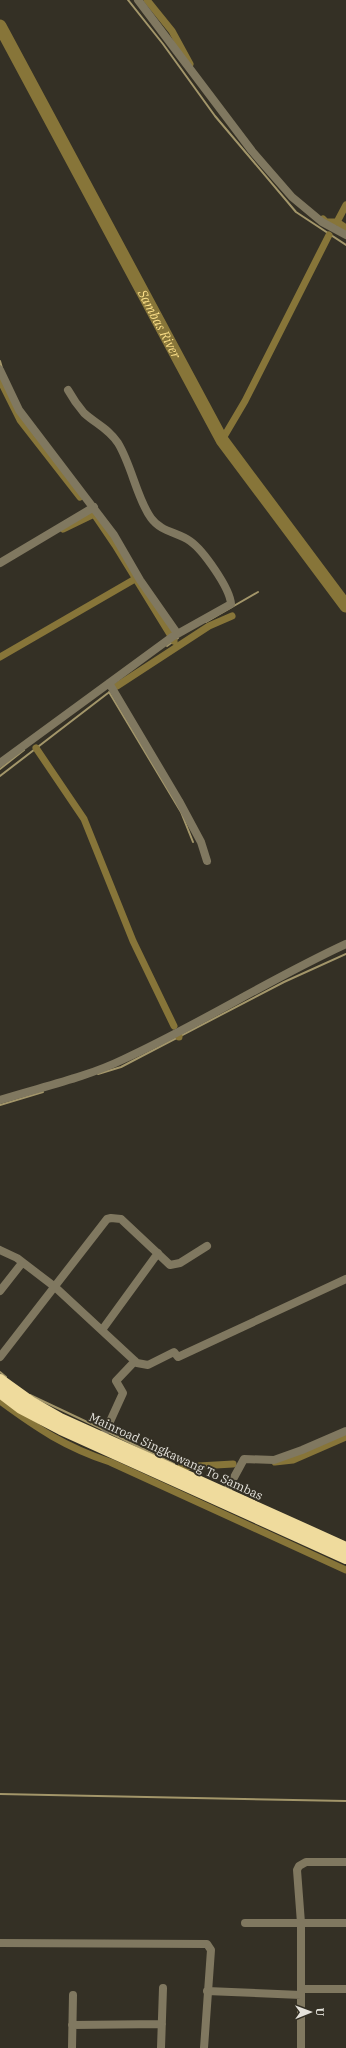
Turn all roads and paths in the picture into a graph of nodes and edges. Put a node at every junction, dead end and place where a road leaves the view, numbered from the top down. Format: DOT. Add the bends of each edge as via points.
graph roads {
  1 [pos="138,0"];
  2 [pos="346,235"];
  3 [pos="0,370"];
  4 [pos="68,390"];
  5 [pos="94,507"];
  6 [pos="0,563"];
  7 [pos="177,633"];
  8 [pos="109,683"];
  9 [pos="0,764"];
  10 [pos="207,862"];
  11 [pos="346,944"];
  12 [pos="0,1100"];
  13 [pos="207,1246"];
  14 [pos="0,1250"];
  15 [pos="158,1252"];
  16 [pos="22,1263"];
  17 [pos="346,1279"];
  18 [pos="55,1288"];
  19 [pos="0,1291"];
  20 [pos="102,1330"];
  21 [pos="1,1354"];
  22 [pos="135,1361"];
  23 [pos="0,1380"];
  24 [pos="0,1392"];
  25 [pos="346,1431"];
  26 [pos="102,1438"];
  27 [pos="191,1483"];
  28 [pos="225,1494"];
  29 [pos="346,1548"];
  30 [pos="346,1558"];
  31 [pos="346,1862"];
  32 [pos="245,1923"];
  33 [pos="301,1923"];
  34 [pos="346,1923"];
  35 [pos="0,1943"];
  36 [pos="162,1988"];
  37 [pos="346,1989"];
  38 [pos="207,1991"];
  39 [pos="301,1992"];
  40 [pos="73,1995"];
  41 [pos="162,2024"];
  42 [pos="72,2025"];
  43 [pos="72,2048"];
  44 [pos="161,2048"];
  45 [pos="204,2048"];
  46 [pos="301,2048"];
  1 -- 2 [label="street" via="252,151 292,197 322,222"];
  3 -- 5 [label="street" via="19,410"];
  4 -- 7 [label="street" via="84,413 103,426 115,439 126,458 151,518 163,530 191,542 217,575 230,598 230,606"];
  5 -- 6 [label="street"];
  5 -- 7 [label="street"];
  7 -- 8 [label="street"];
  8 -- 9 [label="street"];
  8 -- 10 [label="street" via="179,801 201,842"];
  11 -- 12 [label="street" via="123,1060"];
  13 -- 15 [label="street" via="173,1265"];
  14 -- 16 [label="street"];
  15 -- 18 [label="street" via="121,1219 111,1218 102,1225"];
  15 -- 20 [label="street"];
  16 -- 18 [label="street"];
  16 -- 19 [label="street"];
  17 -- 22 [label="street" via="178,1357 174,1352 148,1365 140,1365"];
  18 -- 20 [label="street"];
  18 -- 21 [label="street"];
  20 -- 22 [label="street"];
  22 -- 26 [label="street" via="116,1381 123,1393"];
  23 -- 26 [label="highway, Mainroad Singkawang To Sambas" via="32,1403"];
  24 -- 27 [label="highway, Mainroad Singkawang To Sambas" via="21,1408 56,1427"];
  25 -- 28 [label="street" via="274,1460 244,1459"];
  26 -- 27 [label="highway, Mainroad Singkawang To Sambas"];
  27 -- 28 [label="highway, Mainroad Singkawang To Sambas"];
  27 -- 30 [label="highway, Mainroad Singkawang To Sambas"];
  28 -- 29 [label="highway, Mainroad Singkawang To Sambas"];
  31 -- 33 [label="street" via="306,1862 299,1866 297,1870"];
  32 -- 33 [label="street"];
  33 -- 34 [label="street"];
  33 -- 39 [label="street"];
  35 -- 38 [label="street" via="204,1942 211,1950"];
  36 -- 41 [label="street"];
  37 -- 39 [label="street"];
  38 -- 39 [label="street"];
  38 -- 45 [label="street"];
  39 -- 46 [label="street"];
  40 -- 42 [label="street"];
  41 -- 42 [label="street"];
  41 -- 44 [label="street"];
  42 -- 43 [label="street"];
}
